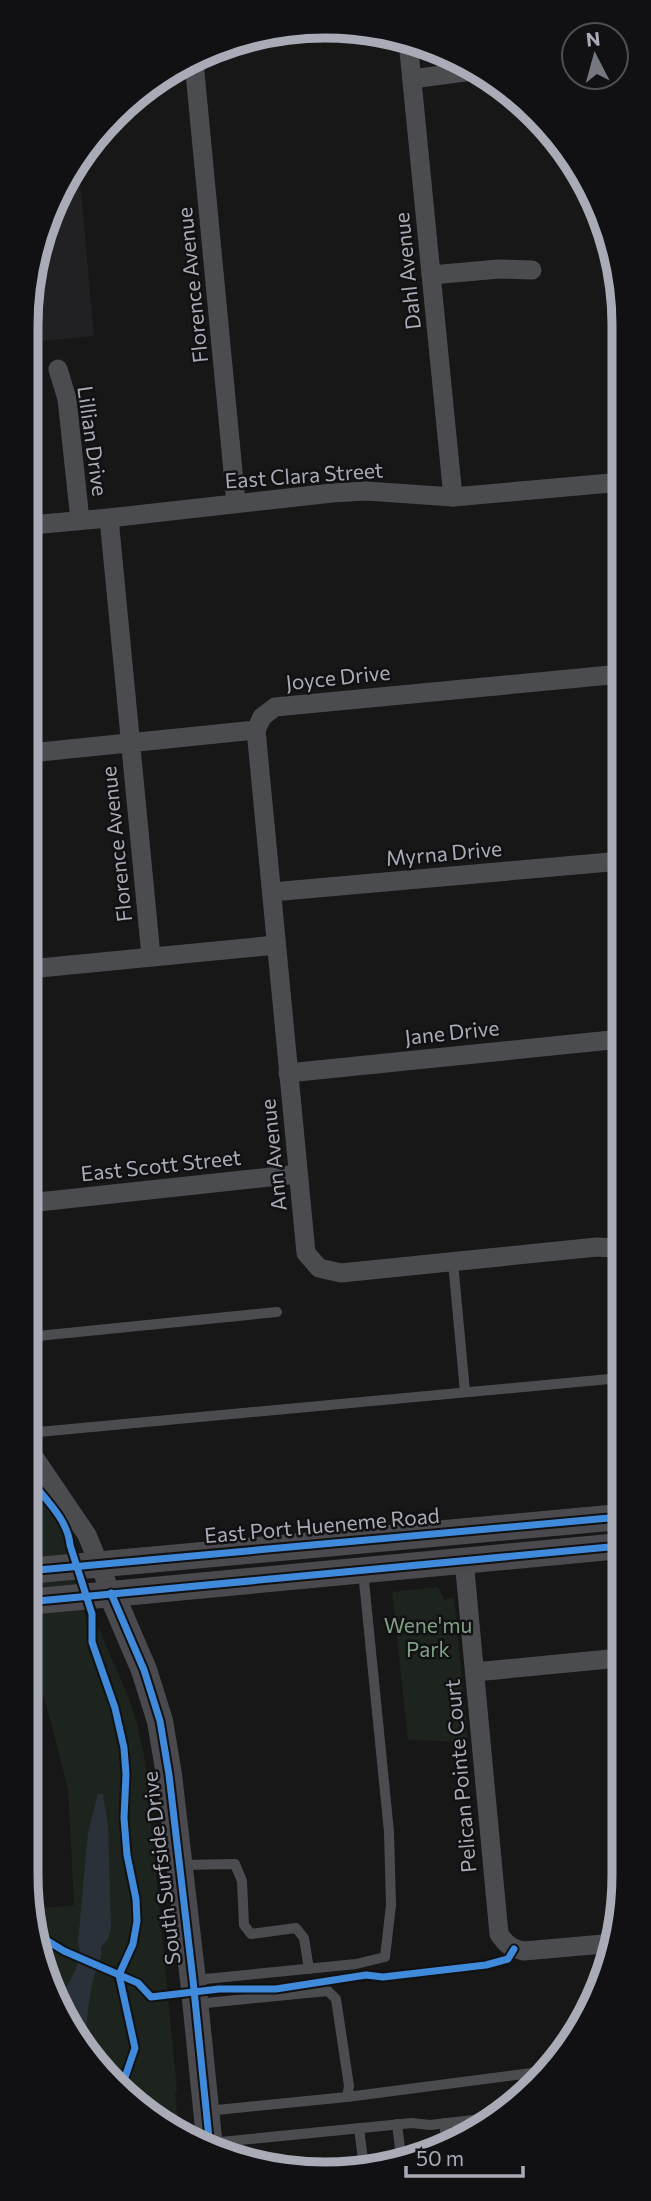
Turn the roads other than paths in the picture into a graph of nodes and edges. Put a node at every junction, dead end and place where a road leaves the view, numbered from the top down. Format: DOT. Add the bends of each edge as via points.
graph roads {
  1 [pos="409,51"];
  2 [pos="195,70"];
  3 [pos="462,73"];
  4 [pos="412,79"];
  5 [pos="532,270"];
  6 [pos="431,275"];
  7 [pos="58,369"];
  8 [pos="612,483"];
  9 [pos="453,496"];
  10 [pos="236,503"];
  11 [pos="109,518"];
  12 [pos="80,520"];
  13 [pos="38,523"];
  14 [pos="612,675"];
  15 [pos="256,730"];
  16 [pos="130,743"];
  17 [pos="38,752"];
  18 [pos="612,862"];
  19 [pos="272,892"];
  20 [pos="276,945"];
  21 [pos="151,957"];
  22 [pos="38,968"];
  23 [pos="612,1040"];
  24 [pos="288,1073"];
  25 [pos="298,1174"];
  26 [pos="38,1201"];
  27 [pos="612,1248"];
  28 [pos="453,1262"];
  29 [pos="277,1312"];
  30 [pos="38,1336"];
  31 [pos="612,1379"];
  32 [pos="465,1392"];
  33 [pos="38,1432"];
  34 [pos="38,1463"];
  35 [pos="612,1518"];
  36 [pos="612,1547"];
  37 [pos="464,1560"];
  38 [pos="100,1565"];
  39 [pos="38,1570"];
  40 [pos="362,1570"];
  41 [pos="111,1593"];
  42 [pos="38,1601"];
  43 [pos="612,1659"];
  44 [pos="475,1672"];
  45 [pos="179,1865"];
  46 [pos="604,1944"];
  47 [pos="309,1969"];
  48 [pos="194,1992"];
  49 [pos="533,2073"];
  50 [pos="347,2097"];
  51 [pos="476,2119"];
  52 [pos="444,2123"];
  53 [pos="397,2124"];
  54 [pos="359,2128"];
  55 [pos="208,2133"];
  56 [pos="446,2136"];
  57 [pos="400,2153"];
  58 [pos="362,2160"];
  1 -- 4 [label="street, Dahl Avenue"];
  2 -- 10 [label="street, Florence Avenue"];
  3 -- 4 [label="street"];
  4 -- 6 [label="street, Dahl Avenue"];
  5 -- 6 [label="street"];
  6 -- 9 [label="street, Dahl Avenue"];
  7 -- 12 [label="street, Lillian Drive" via="67,399"];
  8 -- 9 [label="street, East Clara Street"];
  9 -- 10 [label="street, East Clara Street" via="366,491"];
  10 -- 11 [label="street, East Clara Street"];
  11 -- 12 [label="street, East Clara Street"];
  11 -- 16 [label="street, Florence Avenue"];
  12 -- 13 [label="street, East Clara Street"];
  14 -- 15 [label="street, Joyce Drive" via="275,707 262,717"];
  15 -- 16 [label="street"];
  15 -- 19 [label="street, Ann Avenue"];
  16 -- 17 [label="street"];
  16 -- 21 [label="street, Florence Avenue"];
  18 -- 19 [label="street, Myrna Drive"];
  19 -- 20 [label="street, Ann Avenue"];
  20 -- 21 [label="street"];
  20 -- 24 [label="street, Ann Avenue"];
  21 -- 22 [label="street"];
  23 -- 24 [label="street, Jane Drive"];
  24 -- 25 [label="street, Ann Avenue"];
  25 -- 26 [label="street, East Scott Street"];
  25 -- 28 [label="street, Ann Avenue" via="306,1253 319,1268 341,1273"];
  27 -- 28 [label="street, Ann Avenue"];
  28 -- 32 [label="lane"];
  29 -- 30 [label="lane"];
  31 -- 32 [label="lane"];
  32 -- 33 [label="lane"];
  34 -- 38 [label="street" via="87,1535"];
  35 -- 38 [label="main road, East Port Hueneme Road"];
  36 -- 37 [label="main road"];
  37 -- 40 [label="main road"];
  37 -- 44 [label="street, Pelican Pointe Court"];
  38 -- 39 [label="main road, East Port Hueneme Road"];
  38 -- 41 [label="street"];
  40 -- 41 [label="main road"];
  40 -- 47 [label="lane" via="388,1832 391,1905 385,1957"];
  41 -- 42 [label="main road"];
  41 -- 45 [label="main road, South Surfside Drive" via="145,1670 160,1721"];
  43 -- 44 [label="street"];
  44 -- 46 [label="street, Pelican Pointe Court" via="499,1934 506,1944 524,1951"];
  45 -- 47 [label="lane" via="235,1864 242,1881 244,1925 251,1934 296,1928 304,1938"];
  45 -- 48 [label="main road, South Surfside Drive"];
  47 -- 48 [label="lane"];
  48 -- 50 [label="lane" via="328,1991 336,1999"];
  48 -- 55 [label="main road, South Surfside Drive"];
  49 -- 50 [label="lane"];
  50 -- 55 [label="lane"];
  51 -- 52 [label="lane"];
  52 -- 53 [label="lane"];
  52 -- 56 [label="lane"];
  53 -- 54 [label="lane"];
  53 -- 57 [label="lane"];
  54 -- 55 [label="lane"];
  54 -- 58 [label="lane"];
}
